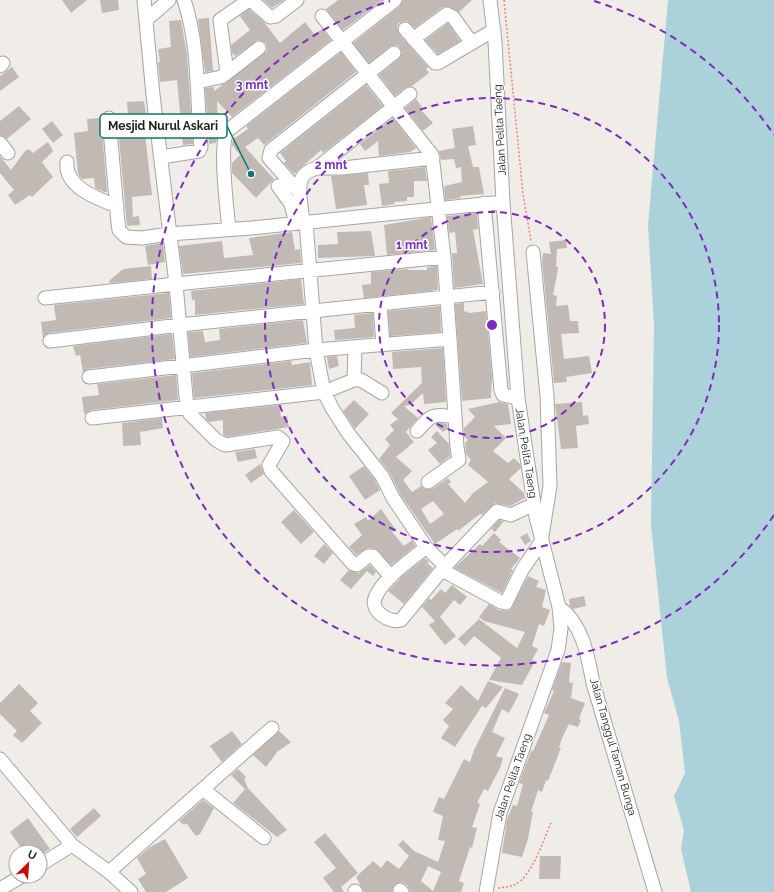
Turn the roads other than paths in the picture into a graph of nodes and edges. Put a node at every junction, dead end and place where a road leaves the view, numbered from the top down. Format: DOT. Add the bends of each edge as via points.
graph roads {
  1 [pos="144,0"];
  2 [pos="169,0"];
  3 [pos="184,0"];
  4 [pos="250,0"];
  5 [pos="297,0"];
  6 [pos="395,0"];
  7 [pos="490,0"];
  8 [pos="322,16"];
  9 [pos="147,19"];
  10 [pos="494,30"];
  11 [pos="342,41"];
  12 [pos="471,42"];
  13 [pos="259,48"];
  14 [pos="394,53"];
  15 [pos="227,73"];
  16 [pos="369,74"];
  17 [pos="197,82"];
  18 [pos="410,94"];
  19 [pos="394,107"];
  20 [pos="109,118"];
  21 [pos="160,157"];
  22 [pos="434,158"];
  23 [pos="67,162"];
  24 [pos="317,168"];
  25 [pos="278,186"];
  26 [pos="300,193"];
  27 [pos="503,202"];
  28 [pos="484,203"];
  29 [pos="117,206"];
  30 [pos="439,208"];
  31 [pos="302,223"];
  32 [pos="229,229"];
  33 [pos="169,234"];
  34 [pos="533,252"];
  35 [pos="444,257"];
  36 [pos="309,269"];
  37 [pos="176,284"];
  38 [pos="493,292"];
  39 [pos="45,298"];
  40 [pos="447,298"];
  41 [pos="380,305"];
  42 [pos="312,312"];
  43 [pos="180,325"];
  44 [pos="450,338"];
  45 [pos="50,341"];
  46 [pos="383,345"];
  47 [pos="355,348"];
  48 [pos="316,350"];
  49 [pos="182,366"];
  50 [pos="89,377"];
  51 [pos="354,380"];
  52 [pos="324,392"];
  53 [pos="382,393"];
  54 [pos="518,398"];
  55 [pos="187,408"];
  56 [pos="454,417"];
  57 [pos="92,418"];
  58 [pos="416,431"];
  59 [pos="428,482"];
  60 [pos="534,504"];
  61 [pos="541,542"];
  62 [pos="426,547"];
  63 [pos="444,568"];
  64 [pos="391,577"];
  65 [pos="559,608"];
  66 [pos="272,728"];
  67 [pos="0,759"];
  68 [pos="204,790"];
  69 [pos="264,838"];
  70 [pos="72,845"];
  71 [pos="48,860"];
  72 [pos="109,872"];
  73 [pos="124,890"];
  74 [pos="486,891"];
  75 [pos="655,892"];
  1 -- 9 [label="street"];
  2 -- 9 [label="street"];
  3 -- 17 [label="street" via="192,26"];
  4 -- 5 [label="street" via="270,17 276,16"];
  4 -- 15 [label="street" via="220,20"];
  6 -- 11 [label="street"];
  7 -- 10 [label="street, Jalan Pelita Taeng"];
  8 -- 11 [label="street"];
  9 -- 21 [label="street"];
  10 -- 12 [label="street"];
  10 -- 27 [label="street, Jalan Pelita Taeng"];
  11 -- 16 [label="street"];
  11 -- 32 [label="street" via="227,131 225,189"];
  12 -- 12 [label="street" via="453,17 447,14 409,34 435,63"];
  13 -- 15 [label="street"];
  14 -- 16 [label="street"];
  15 -- 17 [label="street" via="221,77"];
  16 -- 19 [label="street"];
  16 -- 26 [label="street" via="271,150 269,158 273,164"];
  17 -- 21 [label="street" via="200,149"];
  18 -- 19 [label="street"];
  19 -- 22 [label="street"];
  19 -- 24 [label="street"];
  20 -- 29 [label="street"];
  21 -- 33 [label="street"];
  22 -- 24 [label="street" via="343,168"];
  22 -- 30 [label="street"];
  23 -- 29 [label="street" via="68,174 76,185 91,195"];
  24 -- 26 [label="street" via="302,177"];
  25 -- 31 [label="street"];
  26 -- 31 [label="street"];
  27 -- 28 [label="street"];
  27 -- 54 [label="street, Jalan Pelita Taeng"];
  28 -- 30 [label="street"];
  28 -- 38 [label="street"];
  29 -- 33 [label="street" via="122,235 142,238"];
  30 -- 31 [label="street"];
  30 -- 35 [label="street"];
  31 -- 32 [label="street"];
  31 -- 36 [label="street"];
  32 -- 33 [label="street"];
  33 -- 37 [label="street"];
  34 -- 61 [label="street" via="547,396 550,486"];
  35 -- 36 [label="street"];
  35 -- 40 [label="street"];
  36 -- 37 [label="street"];
  36 -- 42 [label="street"];
  37 -- 39 [label="street"];
  37 -- 43 [label="street"];
  38 -- 40 [label="street"];
  38 -- 54 [label="street" via="501,390 503,395"];
  40 -- 41 [label="street"];
  40 -- 44 [label="street"];
  41 -- 42 [label="street"];
  41 -- 46 [label="street"];
  42 -- 43 [label="street"];
  42 -- 48 [label="street"];
  43 -- 45 [label="street"];
  43 -- 49 [label="street"];
  44 -- 46 [label="street"];
  44 -- 56 [label="street" via="455,392"];
  46 -- 47 [label="street"];
  47 -- 48 [label="street"];
  47 -- 51 [label="street"];
  48 -- 49 [label="street"];
  48 -- 52 [label="street"];
  49 -- 50 [label="street"];
  49 -- 55 [label="street"];
  51 -- 52 [label="street"];
  51 -- 53 [label="street" via="364,382"];
  52 -- 55 [label="street"];
  52 -- 62 [label="street" via="348,433 382,476 393,498"];
  54 -- 60 [label="street, Jalan Pelita Taeng"];
  55 -- 57 [label="street"];
  55 -- 64 [label="street" via="206,431 225,444 282,438 282,444 269,465 271,471 353,564 357,565 368,556 373,556"];
  56 -- 58 [label="street" via="434,415"];
  56 -- 59 [label="street" via="459,460"];
  60 -- 61 [label="street, Jalan Pelita Taeng"];
  60 -- 63 [label="street" via="511,515 497,511"];
  61 -- 63 [label="street" via="517,578 506,603"];
  61 -- 65 [label="street, Jalan Pelita Taeng"];
  62 -- 63 [label="street"];
  62 -- 64 [label="street"];
  63 -- 64 [label="street" via="398,621 384,617 374,607 380,589"];
  65 -- 74 [label="street, Jalan Pelita Taeng" via="561,628 558,650 500,813"];
  65 -- 75 [label="street, Jalan Tanggul Taman Bunga" via="566,612 576,626 588,656 593,683"];
  66 -- 68 [label="street"];
  67 -- 70 [label="street"];
  68 -- 69 [label="street"];
  68 -- 72 [label="street"];
  70 -- 71 [label="street"];
  70 -- 72 [label="street"];
  72 -- 73 [label="street"];
}
